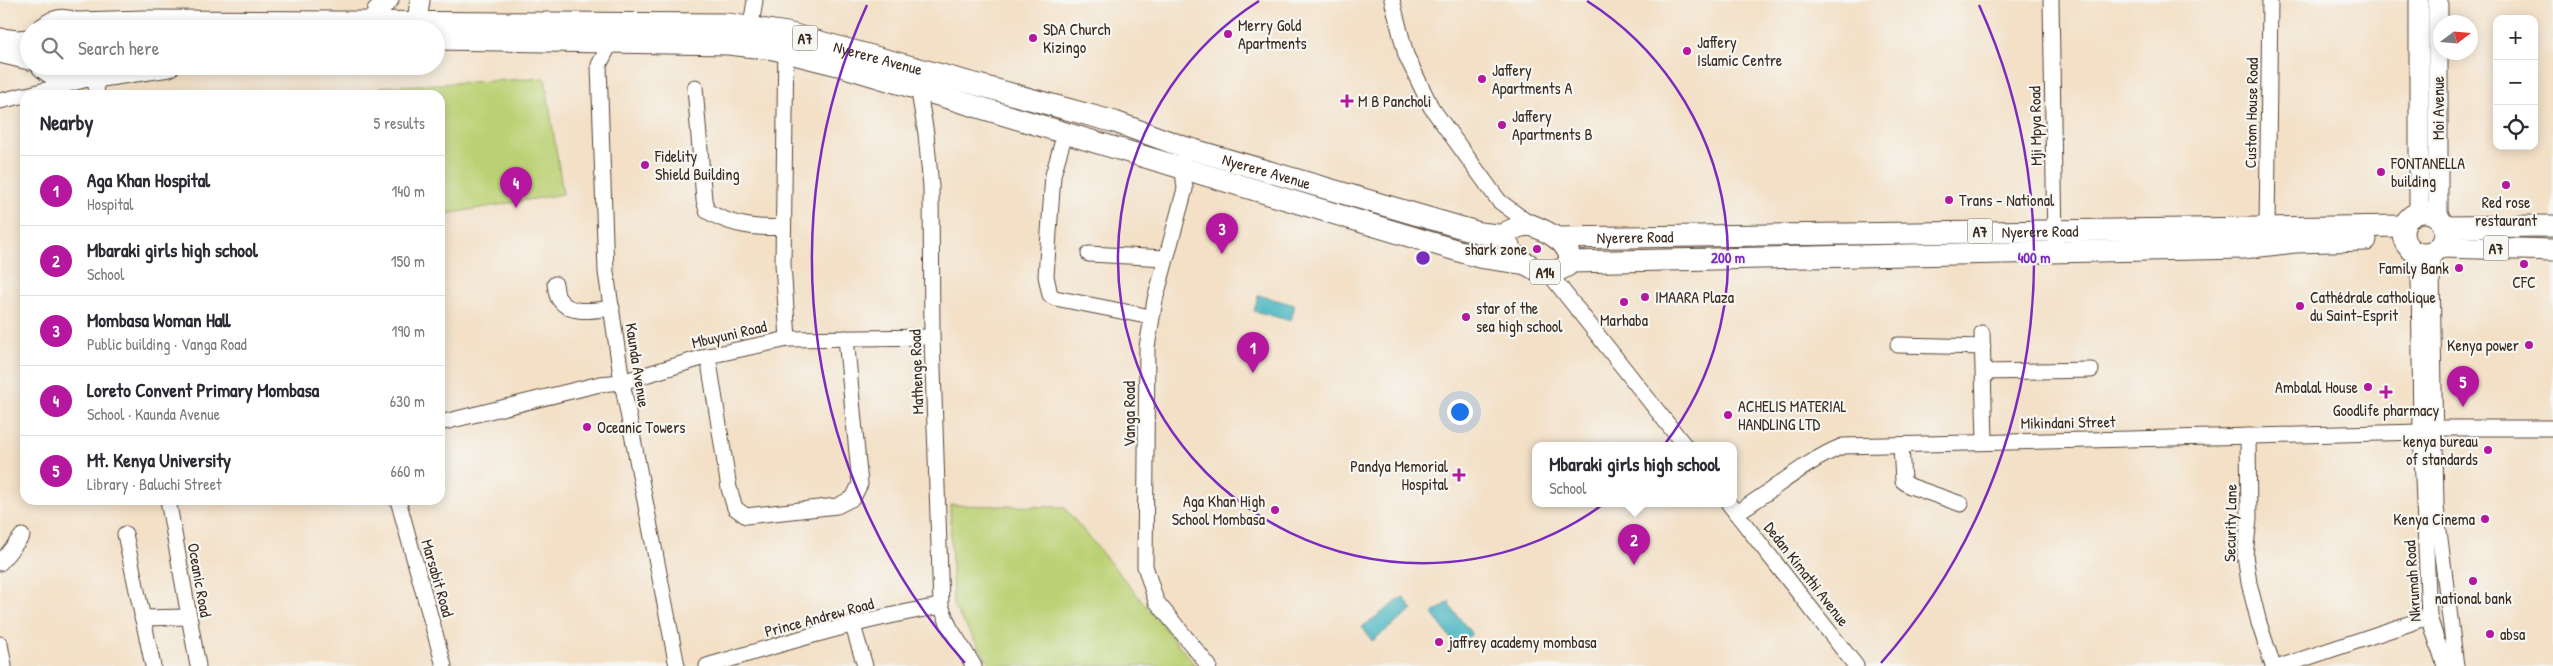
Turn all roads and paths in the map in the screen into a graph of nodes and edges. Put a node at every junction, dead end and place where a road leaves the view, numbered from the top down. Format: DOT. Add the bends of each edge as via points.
graph roads {
  1 [pos="389,0"];
  2 [pos="420,0"];
  3 [pos="755,0"];
  4 [pos="1392,0"];
  5 [pos="2050,0"];
  6 [pos="2270,0"];
  7 [pos="2419,0"];
  8 [pos="2438,0"];
  9 [pos="376,20"];
  10 [pos="418,20"];
  11 [pos="751,26"];
  12 [pos="445,27"];
  13 [pos="586,33"];
  14 [pos="612,33"];
  15 [pos="728,34"];
  16 [pos="445,39"];
  17 [pos="0,40"];
  18 [pos="20,41"];
  19 [pos="786,42"];
  20 [pos="0,52"];
  21 [pos="20,57"];
  22 [pos="599,65"];
  23 [pos="41,75"];
  24 [pos="54,75"];
  25 [pos="108,75"];
  26 [pos="88,78"];
  27 [pos="917,79"];
  28 [pos="695,87"];
  29 [pos="30,90"];
  30 [pos="44,90"];
  31 [pos="20,96"];
  32 [pos="944,97"];
  33 [pos="0,101"];
  34 [pos="1115,122"];
  35 [pos="1065,133"];
  36 [pos="1182,157"];
  37 [pos="1206,164"];
  38 [pos="1252,167"];
  39 [pos="1246,187"];
  40 [pos="1184,189"];
  41 [pos="1499,201"];
  42 [pos="1376,203"];
  43 [pos="1372,225"];
  44 [pos="1531,225"];
  45 [pos="2553,226"];
  46 [pos="783,227"];
  47 [pos="2244,227"];
  48 [pos="2267,227"];
  49 [pos="2054,230"];
  50 [pos="1506,234"];
  51 [pos="1796,234"];
  52 [pos="2296,234"];
  53 [pos="2425,234"];
  54 [pos="1769,235"];
  55 [pos="1556,238"];
  56 [pos="2243,248"];
  57 [pos="2553,250"];
  58 [pos="2055,252"];
  59 [pos="1089,254"];
  60 [pos="1166,258"];
  61 [pos="1768,258"];
  62 [pos="1796,258"];
  63 [pos="1528,264"];
  64 [pos="1562,267"];
  65 [pos="555,284"];
  66 [pos="612,308"];
  67 [pos="1151,317"];
  68 [pos="932,337"];
  69 [pos="846,338"];
  70 [pos="788,339"];
  71 [pos="1898,344"];
  72 [pos="708,356"];
  73 [pos="2091,370"];
  74 [pos="1984,372"];
  75 [pos="622,382"];
  76 [pos="445,422"];
  77 [pos="2553,428"];
  78 [pos="2427,430"];
  79 [pos="2248,436"];
  80 [pos="1985,441"];
  81 [pos="1681,442"];
  82 [pos="1901,446"];
  83 [pos="1961,504"];
  84 [pos="169,505"];
  85 [pos="399,505"];
  86 [pos="1737,506"];
  87 [pos="1733,508"];
  88 [pos="125,534"];
  89 [pos="22,536"];
  90 [pos="0,563"];
  91 [pos="2448,592"];
  92 [pos="2428,594"];
  93 [pos="940,606"];
  94 [pos="189,617"];
  95 [pos="2429,617"];
  96 [pos="142,618"];
  97 [pos="853,626"];
  98 [pos="0,644"];
  99 [pos="4,666"];
  100 [pos="153,666"];
  101 [pos="198,666"];
  102 [pos="444,666"];
  103 [pos="677,666"];
  104 [pos="708,666"];
  105 [pos="865,666"];
  106 [pos="974,666"];
  107 [pos="1209,666"];
  108 [pos="1856,666"];
  109 [pos="2273,666"];
  110 [pos="2282,666"];
  111 [pos="2444,666"];
  112 [pos="2456,666"];
  1 -- 9 [label="main road" via="377,10"];
  2 -- 10 [label="main road"];
  3 -- 11 [label="street"];
  4 -- 41 [label="street" via="1406,55 1431,107"];
  5 -- 49 [label="street, Mji Mpya Road"];
  6 -- 48 [label="street, Custom House Road"];
  7 -- 53 [label="main road, Moi Avenue"];
  8 -- 53 [label="main road, Moi Avenue"];
  11 -- 15 [label="highway, Nyerere Avenue / A7"];
  11 -- 19 [label="highway, Nyerere Avenue / A7"];
  12 -- 13 [label="highway, Nyerere Avenue / A7"];
  13 -- 14 [label="highway, Nyerere Avenue / A7"];
  13 -- 16 [label="highway, Nyerere Avenue / A7"];
  13 -- 22 [label="street, Kaunda Avenue"];
  14 -- 15 [label="highway, Nyerere Avenue / A7"];
  14 -- 22 [label="street, Kaunda Avenue"];
  15 -- 19 [label="highway, Nyerere Avenue / A7"];
  17 -- 18 [label="highway"];
  19 -- 27 [label="highway, Nyerere Avenue / A7"];
  19 -- 46 [label="street, Mbuyuni Road"];
  20 -- 21 [label="highway"];
  22 -- 66 [label="street, Kaunda Avenue" via="606,272"];
  23 -- 29 [label="street"];
  24 -- 26 [label="highway"];
  25 -- 26 [label="highway"];
  26 -- 30 [label="street"];
  27 -- 32 [label="highway, Nyerere Avenue / A7"];
  27 -- 34 [label="highway, Nyerere Avenue / A7"];
  27 -- 68 [label="street, Mathenge Road" via="931,186"];
  28 -- 46 [label="street" via="707,211 736,224 766,229"];
  31 -- 33 [label="street"];
  32 -- 34 [label="highway"];
  32 -- 35 [label="highway, Nyerere Avenue / A7"];
  34 -- 36 [label="highway, Nyerere Avenue / A7"];
  35 -- 36 [label="highway, Nyerere Avenue / A7"];
  35 -- 67 [label="street" via="1053,175 1046,276 1050,294 1055,298"];
  36 -- 37 [label="highway, Nyerere Avenue / A7"];
  36 -- 40 [label="street, Vanga Road"];
  37 -- 38 [label="highway, Nyerere Avenue / A7"];
  37 -- 39 [label="highway, Nyerere Avenue / A7"];
  37 -- 40 [label="street"];
  38 -- 39 [label="highway"];
  38 -- 42 [label="highway, Nyerere Avenue / A7"];
  39 -- 43 [label="highway, Nyerere Avenue / A7"];
  40 -- 60 [label="street, Vanga Road"];
  41 -- 44 [label="street"];
  41 -- 50 [label="street"];
  42 -- 43 [label="highway"];
  42 -- 50 [label="highway, Nyerere Avenue / A7" via="1480,233"];
  43 -- 63 [label="highway, Nyerere Avenue / A7" via="1479,257"];
  44 -- 50 [label="highway" via="1514,228"];
  44 -- 55 [label="highway, A14"];
  45 -- 53 [label="highway, A7"];
  46 -- 70 [label="street, Mbuyuni Road"];
  47 -- 48 [label="highway, Nyerere Road / A7"];
  47 -- 49 [label="highway, Nyerere Road / A7"];
  47 -- 56 [label="highway"];
  48 -- 52 [label="highway, Nyerere Road / A7"];
  49 -- 51 [label="highway, Nyerere Road / A7"];
  49 -- 58 [label="street, Mji Mpya Road"];
  50 -- 63 [label="highway, A14" via="1508,248"];
  51 -- 54 [label="highway, Nyerere Road / A7"];
  51 -- 62 [label="highway"];
  52 -- 53 [label="highway, Nyerere Road / A7"];
  52 -- 56 [label="highway, Nyerere Road / A7"];
  53 -- 57 [label="highway, A7"];
  53 -- 78 [label="street, Nkrumah Road" via="2432,272"];
  54 -- 55 [label="highway, Nyerere Road / A7"];
  54 -- 61 [label="highway"];
  55 -- 64 [label="highway, A14" via="1568,249"];
  56 -- 58 [label="highway, Nyerere Road / A7"];
  58 -- 62 [label="highway, Nyerere Road / A7"];
  59 -- 60 [label="street"];
  60 -- 67 [label="street, Vanga Road"];
  61 -- 62 [label="highway, Nyerere Road / A7"];
  61 -- 64 [label="highway, Nyerere Road / A7"];
  63 -- 64 [label="highway, A14"];
  64 -- 81 [label="street" via="1573,303"];
  65 -- 66 [label="street" via="558,299 569,308 592,311"];
  66 -- 75 [label="street, Kaunda Avenue"];
  67 -- 107 [label="street, Vanga Road" via="1147,347 1145,566 1156,601"];
  68 -- 69 [label="street"];
  68 -- 93 [label="street, Mathenge Road"];
  69 -- 70 [label="street"];
  69 -- 72 [label="street" via="860,484 853,498 837,506 746,516 736,508 729,488"];
  70 -- 72 [label="street, Mbuyuni Road"];
  71 -- 74 [label="street" via="1982,340"];
  72 -- 75 [label="street, Mbuyuni Road"];
  73 -- 74 [label="street"];
  74 -- 80 [label="street"];
  75 -- 76 [label="street, Mbuyuni Road" via="600,384"];
  75 -- 103 [label="street, Kaunda Avenue"];
  77 -- 78 [label="street, Mikindani Street"];
  78 -- 79 [label="street, Mikindani Street"];
  78 -- 91 [label="street, Nkrumah Road"];
  78 -- 92 [label="street, Nkrumah Road"];
  79 -- 80 [label="street, Mikindani Street"];
  79 -- 109 [label="street, Security Lane" via="2249,519 2245,555 2258,623"];
  80 -- 82 [label="street, Mikindani Street"];
  82 -- 83 [label="street" via="1903,481"];
  82 -- 86 [label="street, Mikindani Street" via="1843,446 1830,451 1770,493"];
  84 -- 94 [label="street, Oceanic Road"];
  85 -- 102 [label="street, Marsabit Road"];
  87 -- 108 [label="street, Dedan Kimathi Avenue"];
  88 -- 96 [label="street"];
  89 -- 90 [label="street"];
  91 -- 92 [label="street"];
  91 -- 112 [label="street, Nkrumah Road"];
  92 -- 95 [label="street, Nkrumah Road"];
  93 -- 97 [label="street, Prince Andrew Road"];
  93 -- 106 [label="street, Mathenge Road"];
  94 -- 96 [label="street"];
  94 -- 101 [label="street, Oceanic Road"];
  95 -- 110 [label="street"];
  95 -- 111 [label="street, Nkrumah Road"];
  96 -- 100 [label="street"];
  97 -- 104 [label="street, Prince Andrew Road"];
  97 -- 105 [label="street"];
  98 -- 99 [label="street"];
}
